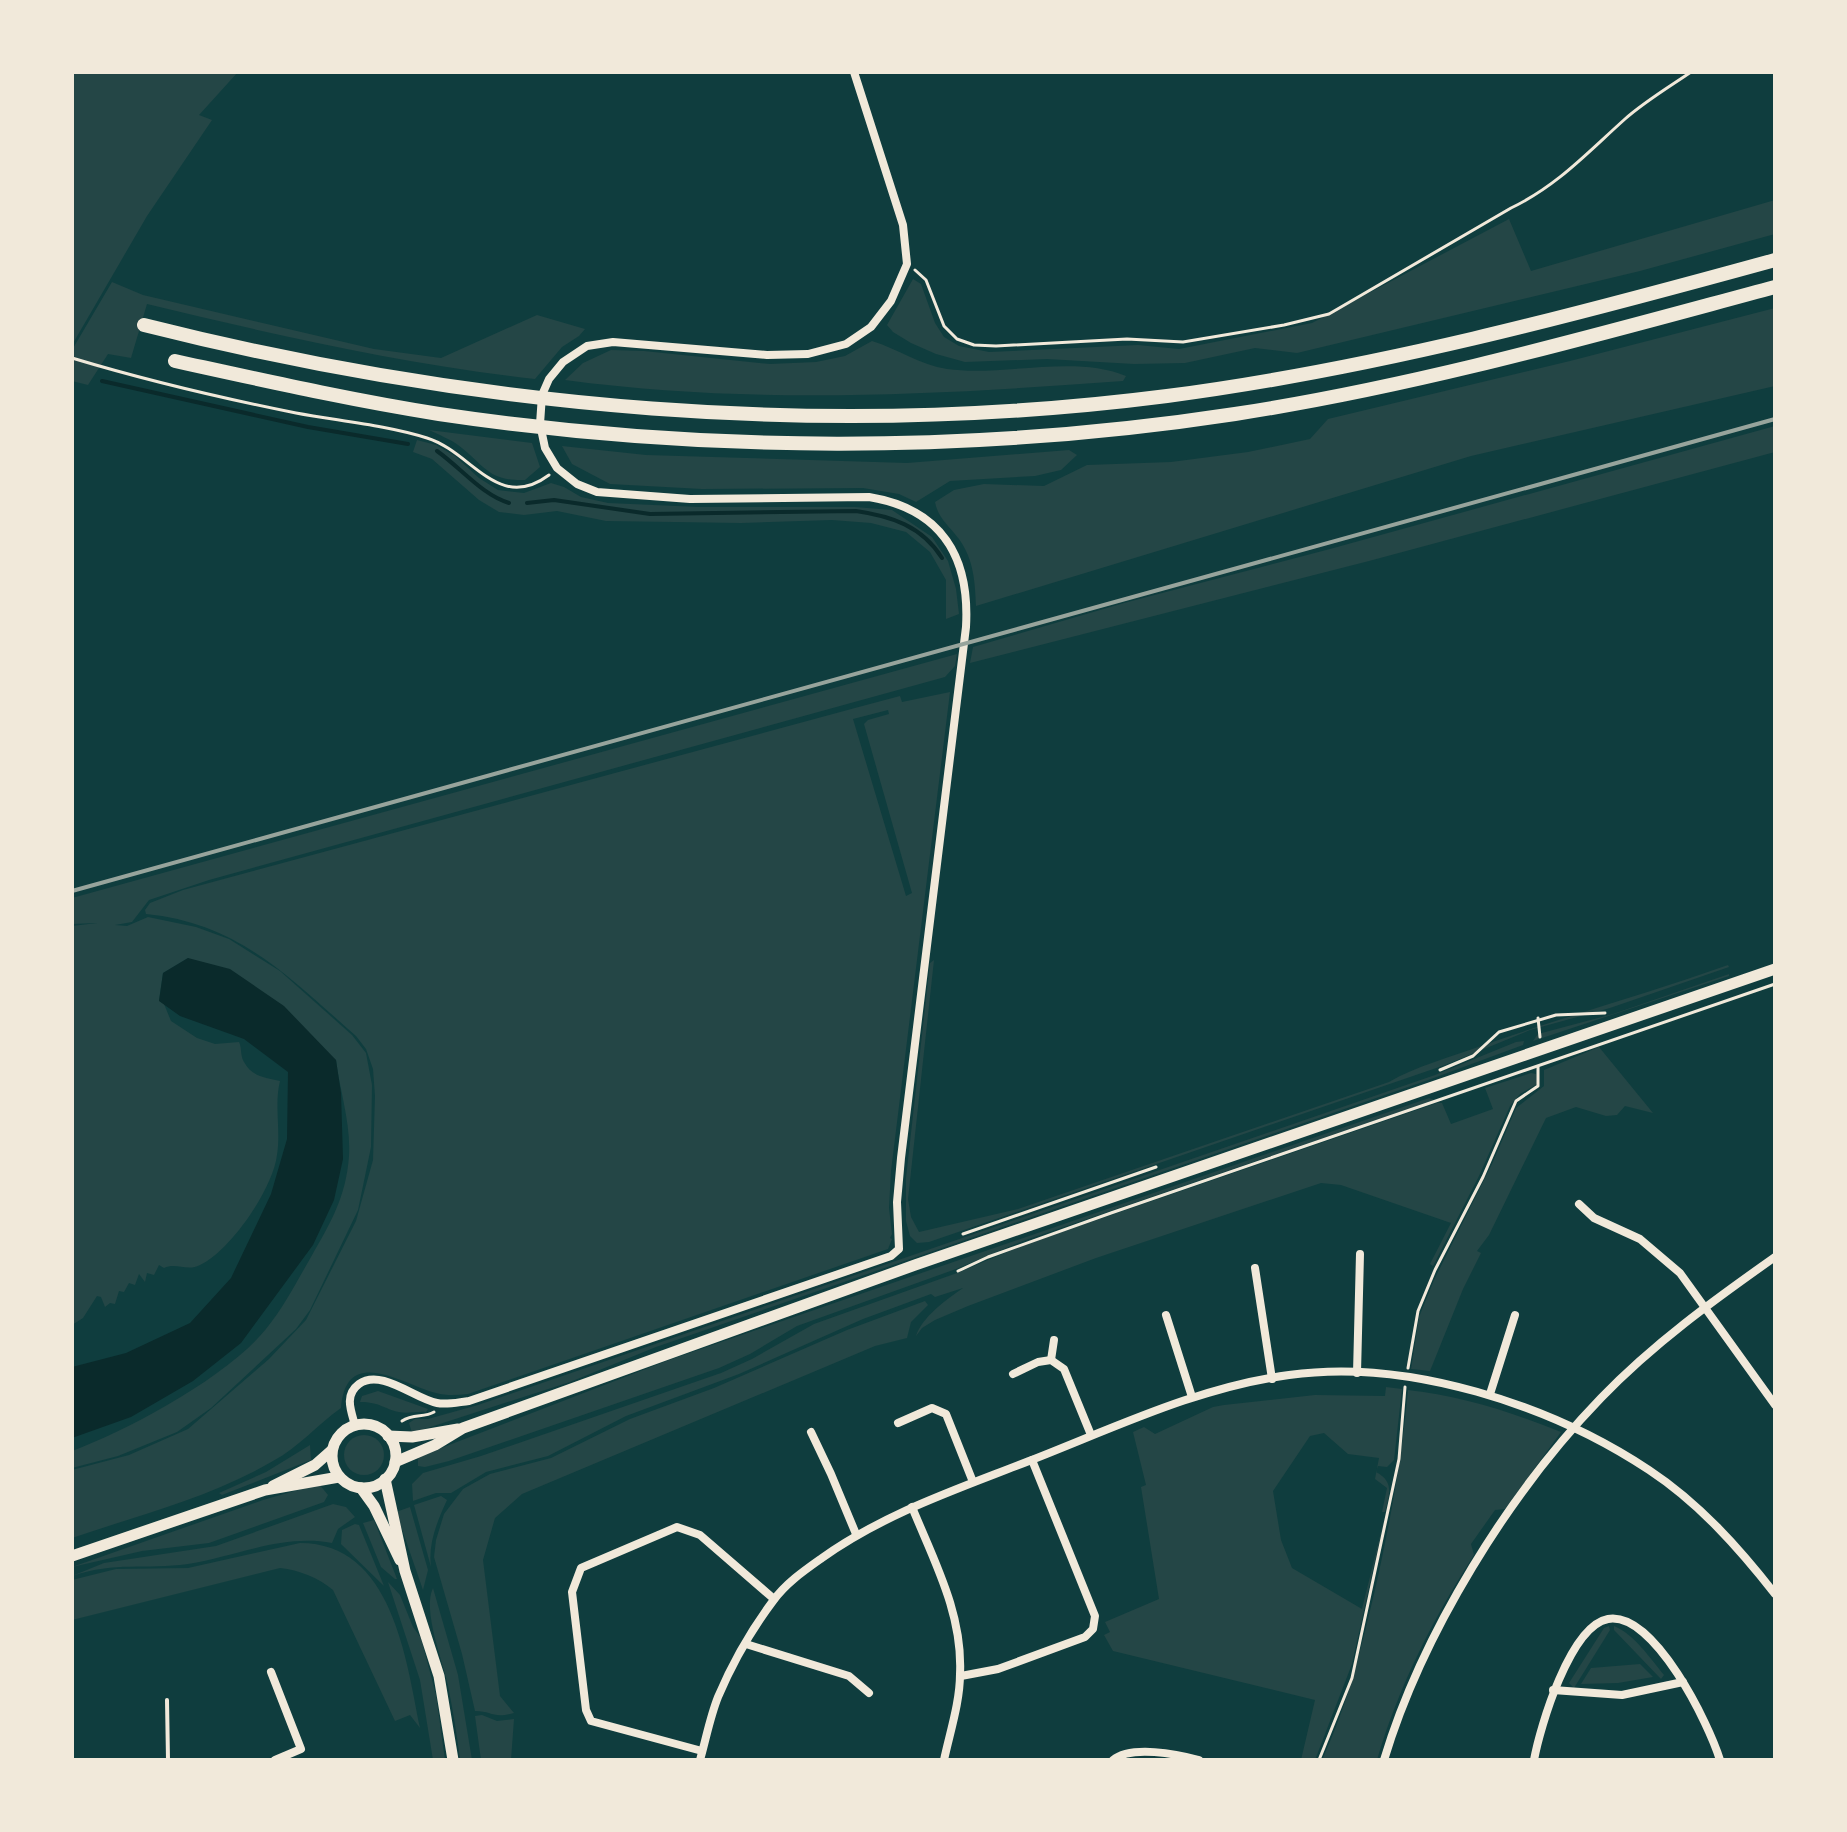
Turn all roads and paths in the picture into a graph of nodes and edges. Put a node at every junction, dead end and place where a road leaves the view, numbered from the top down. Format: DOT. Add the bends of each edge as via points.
graph roads {
  1 [pos="854,72"];
  2 [pos="1691,72"];
  3 [pos="1775,260"];
  4 [pos="907,264"];
  5 [pos="1775,287"];
  6 [pos="144,325"];
  7 [pos="72,358"];
  8 [pos="175,361"];
  9 [pos="551,473"];
  10 [pos="1775,969"];
  11 [pos="1775,984"];
  12 [pos="1617,1009"];
  13 [pos="1539,1068"];
  14 [pos="1440,1070"];
  15 [pos="1166,1164"];
  16 [pos="1579,1204"];
  17 [pos="963,1234"];
  18 [pos="1360,1254"];
  19 [pos="1775,1257"];
  20 [pos="1255,1268"];
  21 [pos="958,1271"];
  22 [pos="1705,1306"];
  23 [pos="1166,1315"];
  24 [pos="1515,1315"];
  25 [pos="1054,1340"];
  26 [pos="1051,1360"];
  27 [pos="1357,1373"];
  28 [pos="1013,1374"];
  29 [pos="1406,1377"];
  30 [pos="1272,1379"];
  31 [pos="1490,1394"];
  32 [pos="1192,1397"];
  33 [pos="443,1404"];
  34 [pos="1775,1405"];
  35 [pos="402,1421"];
  36 [pos="898,1423"];
  37 [pos="355,1425"];
  38 [pos="463,1428"];
  39 [pos="1574,1428"];
  40 [pos="811,1432"];
  41 [pos="1091,1435"];
  42 [pos="388,1436"];
  43 [pos="332,1450"];
  44 [pos="1032,1460"];
  45 [pos="395,1462"];
  46 [pos="339,1477"];
  47 [pos="385,1479"];
  48 [pos="973,1482"];
  49 [pos="361,1488"];
  50 [pos="265,1490"];
  51 [pos="912,1507"];
  52 [pos="856,1534"];
  53 [pos="72,1556"];
  54 [pos="405,1571"];
  55 [pos="1775,1594"];
  56 [pos="774,1599"];
  57 [pos="746,1644"];
  58 [pos="271,1672"];
  59 [pos="961,1676"];
  60 [pos="1683,1682"];
  61 [pos="1553,1690"];
  62 [pos="869,1693"];
  63 [pos="167,1700"];
  64 [pos="701,1756"];
  65 [pos="168,1760"];
  66 [pos="275,1760"];
  67 [pos="453,1760"];
  68 [pos="944,1760"];
  69 [pos="1113,1760"];
  70 [pos="1199,1760"];
  71 [pos="1319,1760"];
  72 [pos="1384,1760"];
  73 [pos="1534,1760"];
  74 [pos="1720,1760"];
  1 -- 4 [label="street" via="903,225"];
  2 -- 4 [label="path" via="1627,117 1539,194 1329,314 1183,342 974,345 957,339 944,326 926,280"];
  3 -- 6 [label="highway" via="1471,340 1302,375 1166,396 938,414 729,413 482,392 250,352"];
  4 -- 33 [label="street" via="891,301 871,327 846,344 808,354 767,355 598,342 577,350 549,379 540,406 540,433 557,468 597,492 690,499 869,497 926,519 955,553 967,593 966,627 901,1158 899,1249 469,1401"];
  5 -- 8 [label="highway" via="1474,368 1300,404 1167,424 930,442 799,442 559,428 440,414"];
  7 -- 9 [label="path" via="239,401 425,437 445,444 490,480 514,488"];
  10 -- 38 [label="main road" via="915,1265"];
  11 -- 13 [label="path"];
  12 -- 14 [label="path" via="1525,1023 1499,1032 1473,1056"];
  13 -- 21 [label="path" via="1097,1218"];
  13 -- 29 [label="path" via="1538,1086 1516,1101 1418,1311"];
  15 -- 17 [label="path"];
  16 -- 22 [label="street" via="1664,1257"];
  18 -- 27 [label="street"];
  19 -- 22 [label="street"];
  20 -- 30 [label="street"];
  22 -- 34 [label="street"];
  22 -- 39 [label="street" via="1639,1361"];
  23 -- 32 [label="street"];
  24 -- 31 [label="street"];
  25 -- 26 [label="street"];
  26 -- 28 [label="street"];
  26 -- 41 [label="street" via="1064,1369"];
  27 -- 29 [label="street"];
  27 -- 30 [label="street"];
  29 -- 31 [label="street"];
  29 -- 71 [label="path" via="1399,1459 1352,1678"];
  30 -- 32 [label="street"];
  31 -- 39 [label="street"];
  32 -- 41 [label="street"];
  33 -- 35 [label="path" via="433,1414"];
  33 -- 37 [label="street" via="367,1380 350,1397"];
  36 -- 48 [label="street" via="932,1408 946,1414"];
  37 -- 42 [label="main road" via="370,1425"];
  37 -- 43 [label="main road" via="339,1435"];
  38 -- 42 [label="main road"];
  38 -- 45 [label="main road"];
  39 -- 55 [label="street" via="1649,1470 1702,1512"];
  39 -- 72 [label="street" via="1491,1537 1434,1638"];
  40 -- 52 [label="street"];
  41 -- 44 [label="street"];
  42 -- 45 [label="main road"];
  43 -- 46 [label="main road"];
  43 -- 50 [label="main road" via="315,1465"];
  44 -- 48 [label="street"];
  44 -- 59 [label="street" via="1095,1616 1093,1629 1085,1637 998,1669"];
  45 -- 47 [label="main road"];
  46 -- 49 [label="main road"];
  46 -- 50 [label="main road"];
  47 -- 49 [label="main road"];
  47 -- 54 [label="main road"];
  48 -- 51 [label="street"];
  49 -- 54 [label="main road"];
  50 -- 53 [label="main road"];
  51 -- 52 [label="street"];
  51 -- 59 [label="street" via="954,1609"];
  52 -- 56 [label="street" via="800,1573"];
  54 -- 67 [label="main road" via="439,1676"];
  56 -- 57 [label="street"];
  56 -- 64 [label="street" via="700,1535 677,1527 581,1568 572,1592 591,1721"];
  57 -- 62 [label="street" via="849,1676"];
  57 -- 64 [label="street" via="718,1698"];
  58 -- 66 [label="street" via="301,1749"];
  59 -- 68 [label="street"];
  60 -- 61 [label="street" via="1622,1695"];
  60 -- 61 [label="street" via="1631,1623 1610,1618 1596,1623 1580,1642"];
  60 -- 74 [label="street"];
  61 -- 73 [label="street"];
  63 -- 65 [label="lane"];
  69 -- 70 [label="street" via="1122,1754 1154,1753"];
}
